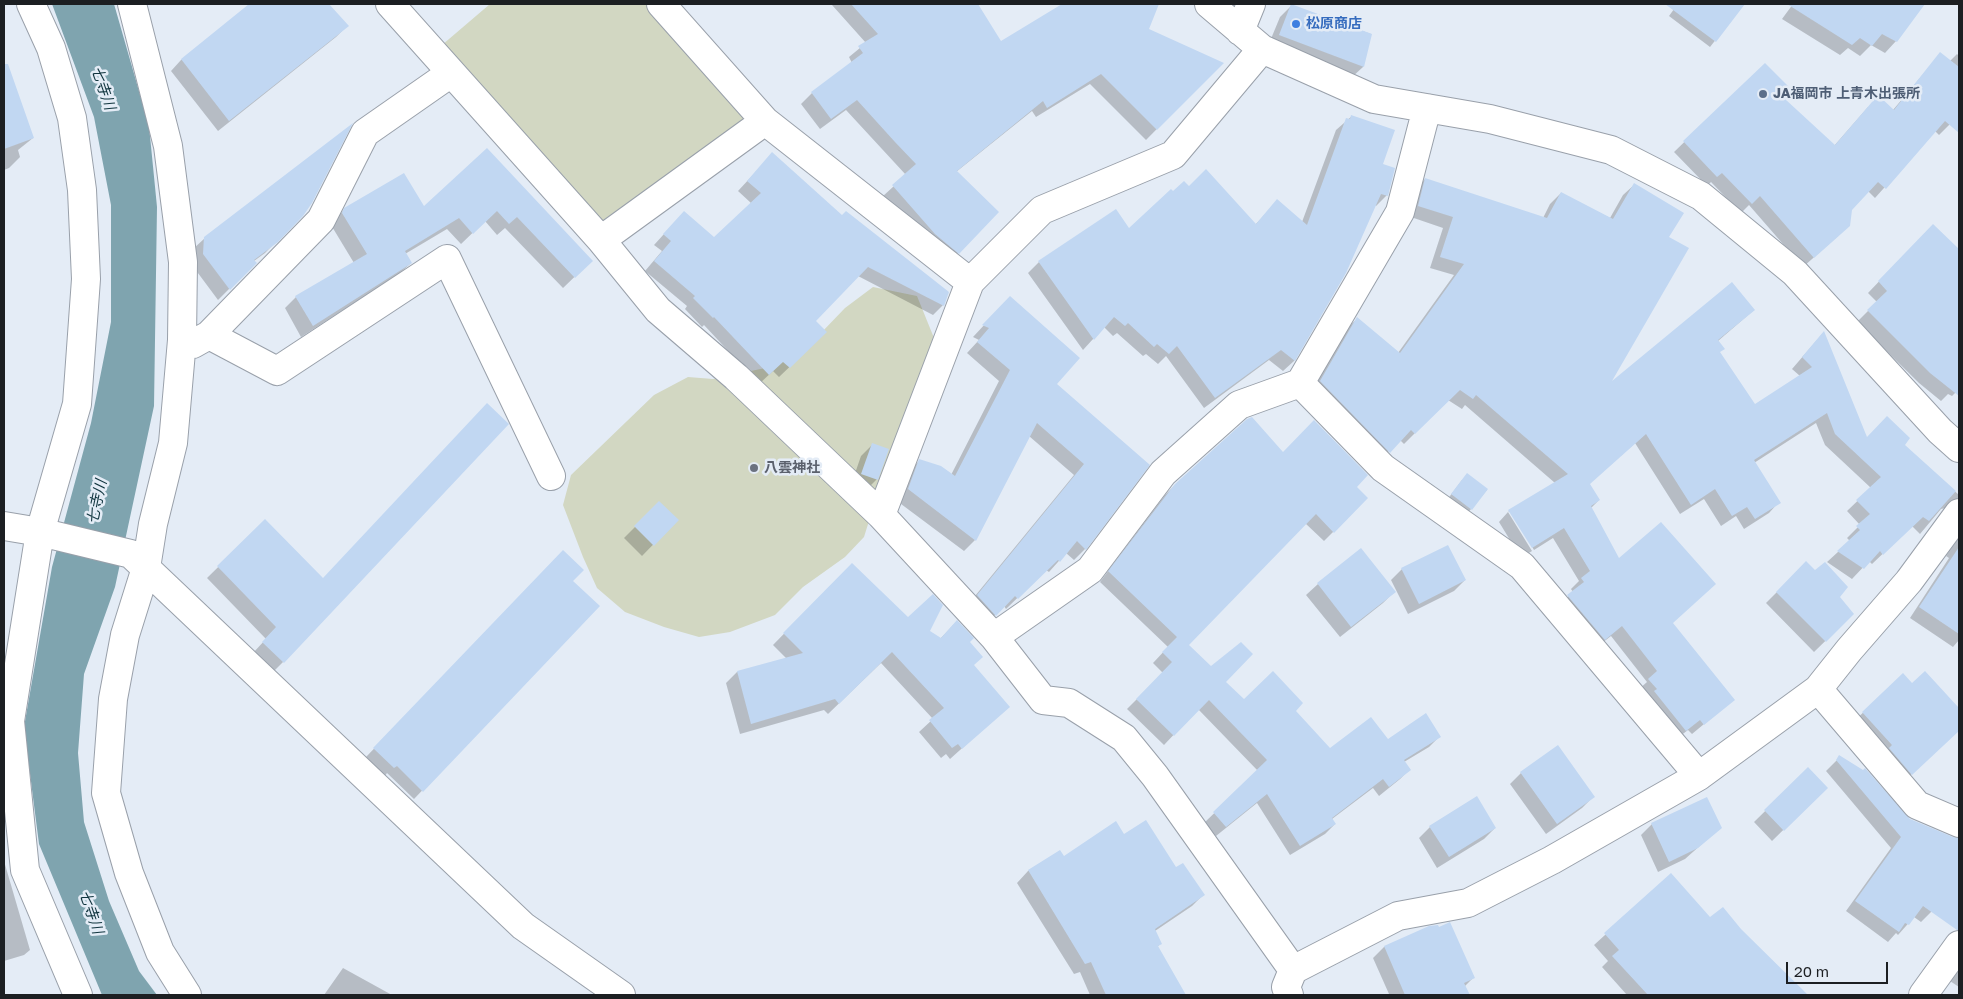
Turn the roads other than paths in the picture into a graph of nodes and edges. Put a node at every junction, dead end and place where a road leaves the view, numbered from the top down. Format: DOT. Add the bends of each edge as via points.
graph roads {
  1 [pos="31,4"];
  2 [pos="132,4"];
  3 [pos="390,4"];
  4 [pos="660,4"];
  5 [pos="1209,4"];
  6 [pos="1251,4"];
  7 [pos="1240,31"];
  8 [pos="1262,49"];
  9 [pos="451,73"];
  10 [pos="1427,108"];
  11 [pos="765,122"];
  12 [pos="601,240"];
  13 [pos="970,282"];
  14 [pos="209,335"];
  15 [pos="181,351"];
  16 [pos="1300,383"];
  17 [pos="1959,448"];
  18 [pos="551,476"];
  19 [pos="1959,513"];
  20 [pos="881,515"];
  21 [pos="4,526"];
  22 [pos="49,535"];
  23 [pos="138,561"];
  24 [pos="994,636"];
  25 [pos="1818,689"];
  26 [pos="1699,776"];
  27 [pos="1959,823"];
  28 [pos="1959,945"];
  29 [pos="1291,983"];
  30 [pos="78,995"];
  31 [pos="187,995"];
  32 [pos="621,995"];
  33 [pos="1923,995"];
  1 -- 22 [label="street" via="51,48 72,118 82,190 86,278 77,404"];
  2 -- 15 [label="street" via="168,146 183,262"];
  3 -- 9 [label="street"];
  4 -- 11 [label="street"];
  5 -- 7 [label="street"];
  6 -- 7 [label="street"];
  7 -- 8 [label="street"];
  8 -- 10 [label="street" via="1374,99"];
  8 -- 13 [label="street" via="1173,155 1042,210"];
  9 -- 12 [label="street"];
  9 -- 14 [label="street" via="365,133 321,220"];
  10 -- 16 [label="street" via="1400,212"];
  10 -- 17 [label="street" via="1490,119 1611,150 1701,196 1795,273"];
  11 -- 12 [label="street"];
  11 -- 13 [label="street"];
  12 -- 20 [label="street" via="658,310 736,377"];
  13 -- 20 [label="street"];
  14 -- 15 [label="street"];
  14 -- 18 [label="street" via="277,371 447,259"];
  15 -- 23 [label="street" via="173,443 153,524"];
  16 -- 24 [label="street" via="1239,405 1163,473 1090,570"];
  16 -- 26 [label="street" via="1384,468 1522,566"];
  19 -- 25 [label="street" via="1908,581"];
  20 -- 24 [label="street"];
  21 -- 22 [label="street"];
  22 -- 23 [label="street"];
  22 -- 30 [label="street" via="10,721 25,870"];
  23 -- 31 [label="street" via="113,699 106,793 129,873 160,952"];
  23 -- 32 [label="street" via="523,926"];
  24 -- 29 [label="street" via="1043,700 1069,704 1124,738 1155,776"];
  25 -- 26 [label="street"];
  25 -- 27 [label="street" via="1917,805"];
  26 -- 29 [label="street" via="1552,860 1468,903 1398,916"];
  28 -- 33 [label="street"];
}
